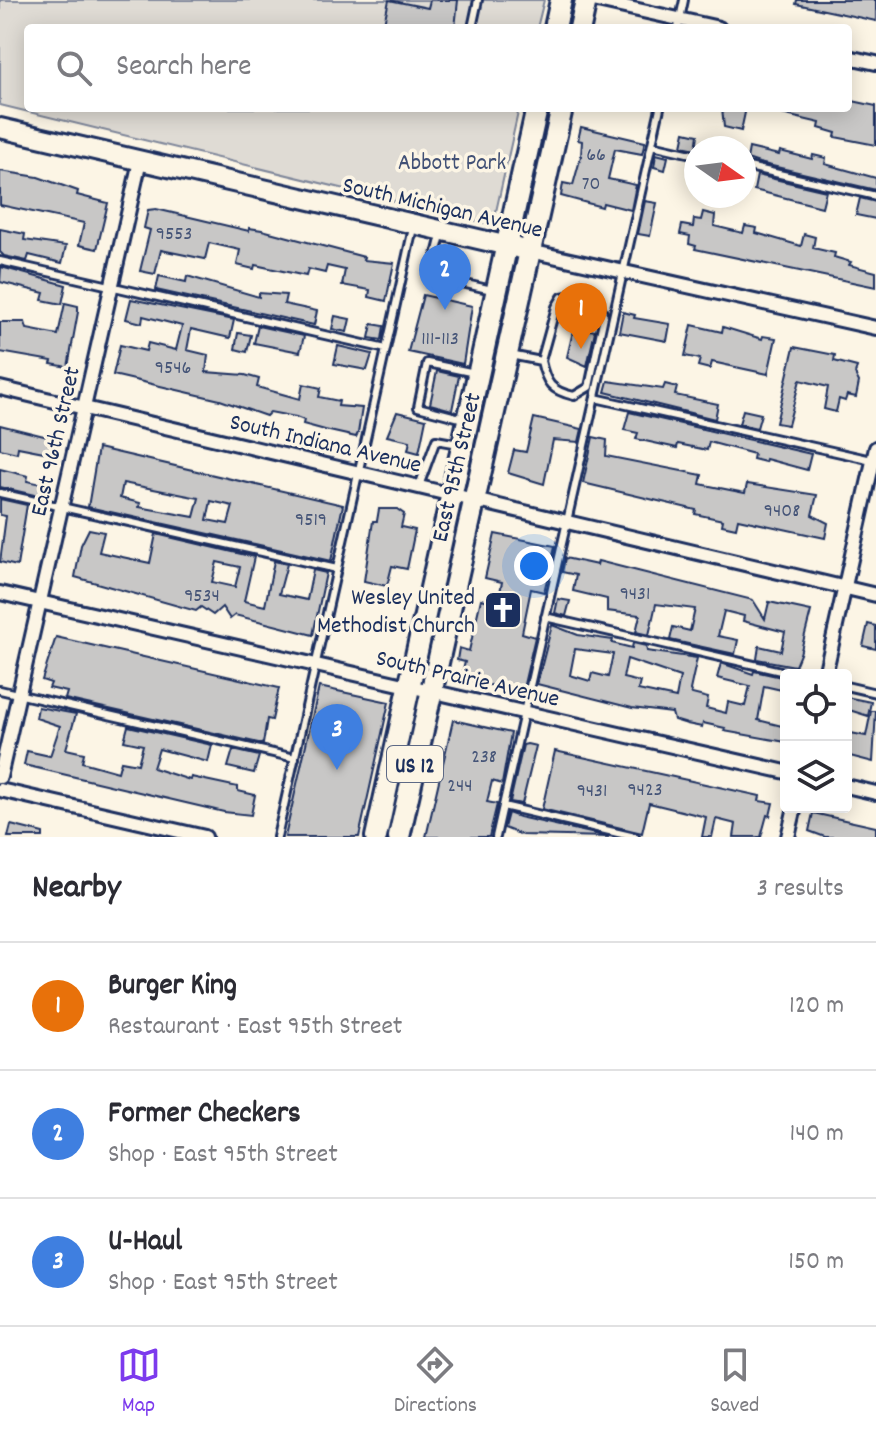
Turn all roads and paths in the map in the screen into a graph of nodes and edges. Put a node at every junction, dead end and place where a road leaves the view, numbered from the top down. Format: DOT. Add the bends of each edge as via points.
graph roads {
  1 [pos="478,0"];
  2 [pos="561,0"];
  3 [pos="586,0"];
  4 [pos="593,0"];
  5 [pos="684,0"];
  6 [pos="473,24"];
  7 [pos="556,24"];
  8 [pos="581,24"];
  9 [pos="679,24"];
  10 [pos="852,58"];
  11 [pos="876,63"];
  12 [pos="536,112"];
  13 [pos="561,112"];
  14 [pos="659,112"];
  15 [pos="0,128"];
  16 [pos="652,145"];
  17 [pos="684,152"];
  18 [pos="140,161"];
  19 [pos="756,169"];
  20 [pos="876,196"];
  21 [pos="414,225"];
  22 [pos="442,231"];
  23 [pos="507,245"];
  24 [pos="530,251"];
  25 [pos="0,261"];
  26 [pos="623,271"];
  27 [pos="111,286"];
  28 [pos="497,291"];
  29 [pos="876,328"];
  30 [pos="386,349"];
  31 [pos="507,355"];
  32 [pos="541,361"];
  33 [pos="478,374"];
  34 [pos="0,388"];
  35 [pos="595,398"];
  36 [pos="84,407"];
  37 [pos="468,420"];
  38 [pos="462,445"];
  39 [pos="875,457"];
  40 [pos="359,472"];
  41 [pos="419,487"];
  42 [pos="0,493"];
  43 [pos="451,495"];
  44 [pos="474,500"];
  45 [pos="61,507"];
  46 [pos="566,523"];
  47 [pos="337,569"];
  48 [pos="845,587"];
  49 [pos="0,593"];
  50 [pos="876,595"];
  51 [pos="40,602"];
  52 [pos="545,617"];
  53 [pos="315,665"];
  54 [pos="826,669"];
  55 [pos="780,671"];
  56 [pos="409,686"];
  57 [pos="852,687"];
  58 [pos="0,690"];
  59 [pos="431,691"];
  60 [pos="876,693"];
  61 [pos="18,695"];
  62 [pos="524,712"];
  63 [pos="295,758"];
  64 [pos="780,771"];
  65 [pos="0,777"];
  66 [pos="852,787"];
  67 [pos="0,790"];
  68 [pos="876,793"];
  69 [pos="503,806"];
  70 [pos="794,813"];
  71 [pos="205,837"];
  72 [pos="277,837"];
  73 [pos="376,837"];
  74 [pos="399,837"];
  75 [pos="496,837"];
  76 [pos="635,837"];
  77 [pos="788,837"];
  1 -- 6 [label="lane"];
  2 -- 7 [label="main road"];
  3 -- 8 [label="main road"];
  4 -- 9 [label="street"];
  5 -- 9 [label="lane"];
  10 -- 11 [label="street"];
  12 -- 23 [label="main road, East 95th Street / US 12"];
  13 -- 24 [label="main road, East 95th Street / US 12"];
  14 -- 16 [label="lane"];
  15 -- 18 [label="main road, South Michigan Avenue"];
  16 -- 17 [label="lane"];
  16 -- 26 [label="lane"];
  18 -- 21 [label="main road, South Michigan Avenue"];
  18 -- 27 [label="street, East 96th Street"];
  19 -- 20 [label="lane"];
  21 -- 22 [label="main road, South Michigan Avenue"];
  21 -- 30 [label="lane"];
  22 -- 23 [label="main road, South Michigan Avenue"];
  22 -- 28 [label="lane" via="431,276"];
  23 -- 24 [label="main road, South Michigan Avenue"];
  23 -- 28 [label="main road, East 95th Street / US 12"];
  24 -- 26 [label="street, South Michigan Avenue"];
  24 -- 31 [label="main road, East 95th Street / US 12"];
  25 -- 27 [label="lane"];
  26 -- 29 [label="street, South Michigan Avenue"];
  26 -- 35 [label="lane"];
  27 -- 30 [label="lane"];
  27 -- 36 [label="street, East 96th Street"];
  28 -- 33 [label="main road, East 95th Street / US 12"];
  30 -- 40 [label="lane"];
  31 -- 32 [label="lane"];
  31 -- 44 [label="main road, East 95th Street / US 12"];
  32 -- 32 [label="lane" via="545,382 557,392 574,396 589,387 604,316 599,303 562,297"];
  33 -- 37 [label="main road, East 95th Street / US 12"];
  33 -- 37 [label="lane" via="427,363 418,407"];
  34 -- 36 [label="street, South Indiana Avenue"];
  35 -- 39 [label="lane"];
  35 -- 46 [label="lane"];
  36 -- 40 [label="street, South Indiana Avenue"];
  36 -- 45 [label="street, East 96th Street"];
  37 -- 38 [label="main road, East 95th Street / US 12"];
  38 -- 41 [label="lane" via="436,440"];
  38 -- 43 [label="main road, East 95th Street / US 12"];
  39 -- 48 [label="street"];
  40 -- 41 [label="street, South Indiana Avenue"];
  40 -- 47 [label="lane"];
  41 -- 43 [label="street, South Indiana Avenue"];
  42 -- 45 [label="lane"];
  43 -- 44 [label="street, South Indiana Avenue"];
  43 -- 56 [label="main road, East 95th Street / US 12"];
  44 -- 46 [label="street, South Indiana Avenue"];
  44 -- 59 [label="main road, East 95th Street / US 12"];
  45 -- 47 [label="lane"];
  45 -- 51 [label="street, East 96th Street"];
  46 -- 48 [label="street, South Indiana Avenue"];
  46 -- 52 [label="lane"];
  47 -- 53 [label="lane"];
  48 -- 50 [label="street, South Indiana Avenue"];
  48 -- 54 [label="street"];
  49 -- 51 [label="street, South Prairie Avenue"];
  51 -- 53 [label="street, South Prairie Avenue"];
  51 -- 61 [label="street, East 96th Street"];
  52 -- 55 [label="lane"];
  52 -- 62 [label="lane"];
  53 -- 56 [label="street, South Prairie Avenue"];
  53 -- 63 [label="lane"];
  56 -- 59 [label="street, South Prairie Avenue"];
  56 -- 73 [label="main road, East 95th Street / US 12"];
  57 -- 60 [label="lane"];
  58 -- 61 [label="lane"];
  59 -- 62 [label="street, South Prairie Avenue"];
  59 -- 74 [label="main road, East 95th Street / US 12"];
  61 -- 63 [label="lane"];
  61 -- 65 [label="street, East 96th Street"];
  62 -- 64 [label="street, South Prairie Avenue"];
  62 -- 69 [label="lane"];
  63 -- 72 [label="lane"];
  66 -- 68 [label="street"];
  67 -- 71 [label="street"];
  69 -- 75 [label="lane"];
  69 -- 76 [label="lane"];
  70 -- 77 [label="street"];
}
